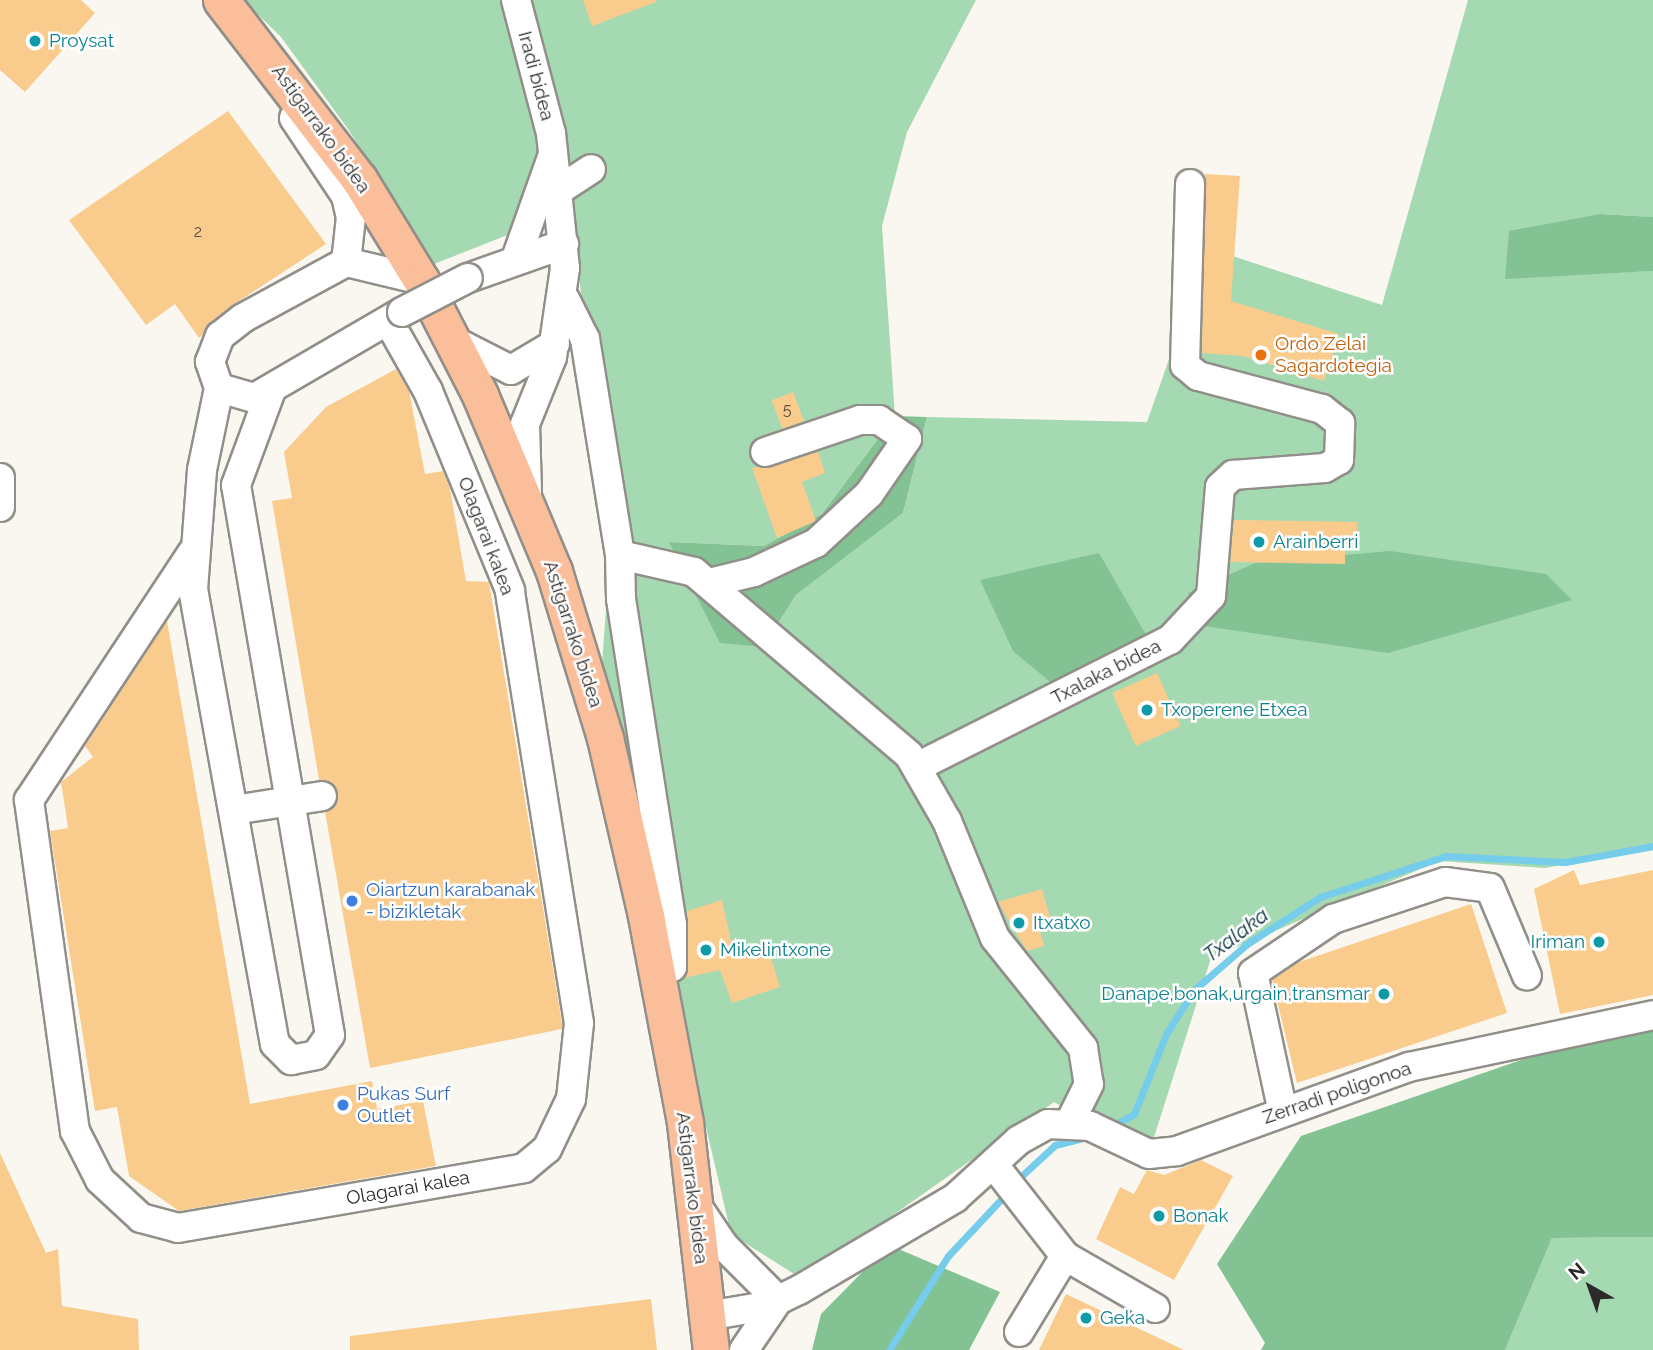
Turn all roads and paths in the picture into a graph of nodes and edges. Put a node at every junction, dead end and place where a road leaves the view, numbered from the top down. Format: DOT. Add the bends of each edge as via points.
graph roads {
  1 [pos="221,0"];
  2 [pos="516,0"];
  3 [pos="280,72"];
  4 [pos="554,152"];
  5 [pos="591,169"];
  6 [pos="1190,184"];
  7 [pos="559,190"];
  8 [pos="564,244"];
  9 [pos="517,256"];
  10 [pos="346,262"];
  11 [pos="421,280"];
  12 [pos="565,299"];
  13 [pos="396,317"];
  14 [pos="452,340"];
  15 [pos="555,344"];
  16 [pos="219,388"];
  17 [pos="270,393"];
  18 [pos="765,452"];
  19 [pos="0,478"];
  20 [pos="528,505"];
  21 [pos="0,507"];
  22 [pos="243,530"];
  23 [pos="193,544"];
  24 [pos="620,555"];
  25 [pos="709,583"];
  26 [pos="917,767"];
  27 [pos="322,796"];
  28 [pos="290,801"];
  29 [pos="234,810"];
  30 [pos="658,974"];
  31 [pos="1527,976"];
  32 [pos="1653,1015"];
  33 [pos="1282,1108"];
  34 [pos="1080,1123"];
  35 [pos="999,1172"];
  36 [pos="695,1203"];
  37 [pos="1065,1256"];
  38 [pos="778,1300"];
  39 [pos="1155,1308"];
  40 [pos="1019,1332"];
  41 [pos="709,1333"];
  42 [pos="744,1350"];
  1 -- 3 [label="main road, Astigarrako bidea"];
  2 -- 4 [label="street, Iradi bidea"];
  3 -- 10 [label="street" via="294,118 346,196 351,217"];
  3 -- 11 [label="main road, Astigarrako bidea" via="359,179"];
  4 -- 7 [label="street, Iradi bidea"];
  4 -- 9 [label="street"];
  5 -- 7 [label="street"];
  6 -- 26 [label="street, Txalaka bidea" via="1185,365 1198,376 1322,409 1340,423 1339,460 1325,468 1233,475 1220,487 1211,596 1170,640"];
  7 -- 8 [label="street, Iradi bidea"];
  8 -- 9 [label="street"];
  8 -- 12 [label="street, Iradi bidea"];
  9 -- 13 [label="street, bridge"];
  10 -- 11 [label="street"];
  10 -- 16 [label="street" via="220,336 210,362"];
  11 -- 14 [label="main road, Astigarrako bidea"];
  12 -- 15 [label="street"];
  12 -- 24 [label="street" via="585,340"];
  13 -- 17 [label="street"];
  13 -- 23 [label="street, Olagarai kalea" via="510,590 525,741 579,1023 571,1099 547,1149 524,1168 178,1228 141,1218 100,1180 75,1131 29,800"];
  14 -- 15 [label="street" via="511,370"];
  14 -- 20 [label="main road, Astigarrako bidea"];
  15 -- 20 [label="street" via="525,424"];
  16 -- 17 [label="street" via="248,399"];
  16 -- 23 [label="street, Olagarai kalea"];
  17 -- 22 [label="street, Olagarai kalea" via="240,462"];
  18 -- 25 [label="street" via="860,420 879,420 906,439 869,494 816,543 754,572"];
  19 -- 21 [label="street"];
  20 -- 30 [label="main road, Astigarrako bidea" via="605,738"];
  22 -- 23 [label="street" via="217,520"];
  22 -- 28 [label="street, Olagarai kalea"];
  23 -- 29 [label="street, Olagarai kalea"];
  24 -- 25 [label="street" via="694,572"];
  24 -- 30 [label="street" via="621,599 672,925 672,967"];
  25 -- 26 [label="street" via="861,709"];
  26 -- 34 [label="street" via="995,938 1083,1048 1089,1084"];
  27 -- 28 [label="street"];
  28 -- 29 [label="street"];
  28 -- 29 [label="street, Olagarai kalea" via="330,1035 316,1055 291,1060 275,1044"];
  30 -- 36 [label="main road, Astigarrako bidea"];
  31 -- 33 [label="street" via="1490,888 1446,882 1333,919 1253,973"];
  32 -- 33 [label="street, Zerradi poligonoa" via="1409,1066"];
  33 -- 34 [label="street, Zerradi poligonoa" via="1211,1143 1149,1154"];
  34 -- 35 [label="street" via="1019,1140"];
  35 -- 37 [label="street"];
  35 -- 38 [label="street"];
  36 -- 38 [label="street" via="724,1246"];
  36 -- 41 [label="main road, Astigarrako bidea"];
  37 -- 39 [label="street"];
  37 -- 40 [label="street"];
  38 -- 41 [label="street"];
  38 -- 42 [label="street"];
}
